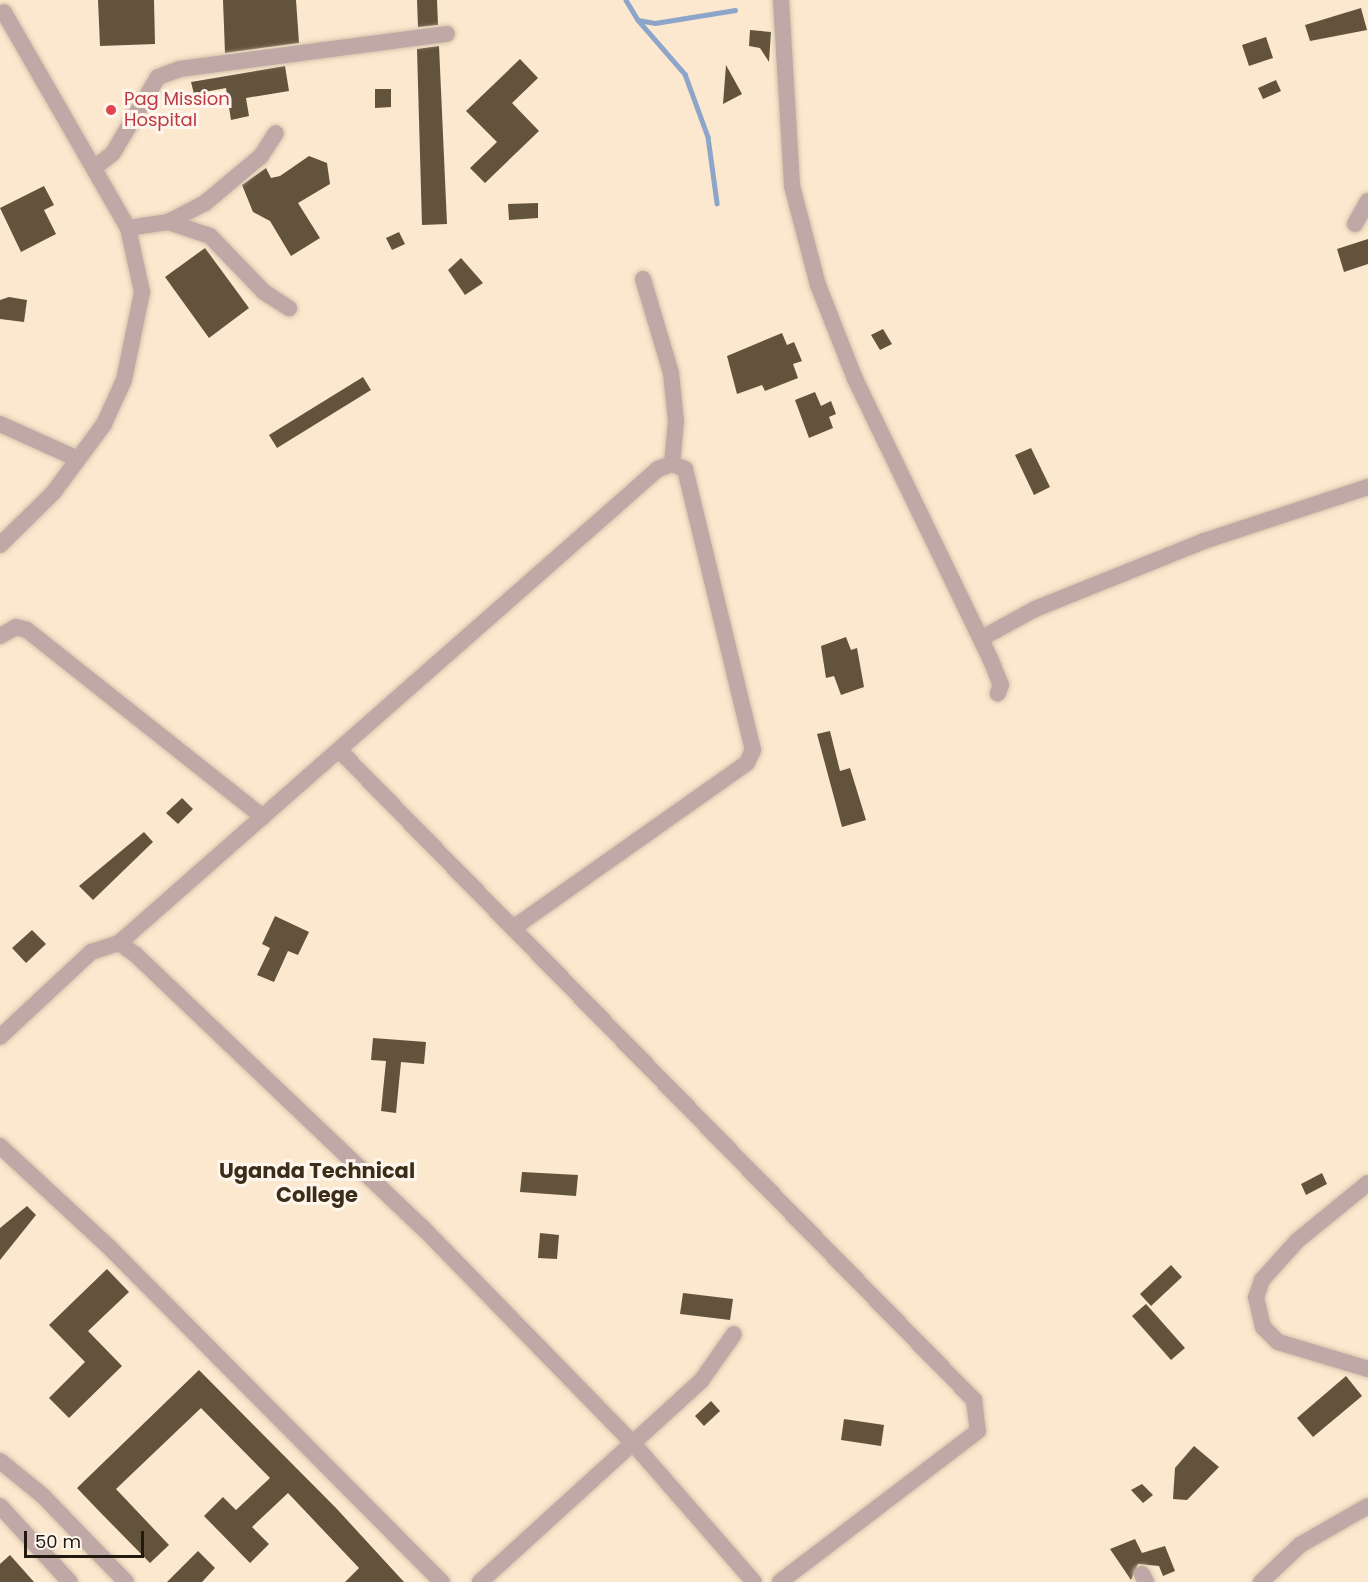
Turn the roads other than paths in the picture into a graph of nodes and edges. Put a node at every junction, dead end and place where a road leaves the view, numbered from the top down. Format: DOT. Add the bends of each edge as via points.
graph roads {
  1 [pos="781,0"];
  2 [pos="7,9"];
  3 [pos="447,34"];
  4 [pos="276,133"];
  5 [pos="94,168"];
  6 [pos="1368,201"];
  7 [pos="168,222"];
  8 [pos="1354,224"];
  9 [pos="128,228"];
  10 [pos="643,279"];
  11 [pos="289,308"];
  12 [pos="0,424"];
  13 [pos="78,459"];
  14 [pos="672,464"];
  15 [pos="1368,487"];
  16 [pos="0,545"];
  17 [pos="0,636"];
  18 [pos="982,638"];
  19 [pos="998,693"];
  20 [pos="339,750"];
  21 [pos="263,817"];
  22 [pos="513,928"];
  23 [pos="119,944"];
  24 [pos="0,1036"];
  25 [pos="0,1146"];
  26 [pos="1368,1183"];
  27 [pos="734,1334"];
  28 [pos="1368,1369"];
  29 [pos="631,1441"];
  30 [pos="0,1461"];
  31 [pos="0,1506"];
  32 [pos="1368,1506"];
  33 [pos="70,1582"];
  34 [pos="126,1582"];
  35 [pos="442,1582"];
  36 [pos="480,1582"];
  37 [pos="754,1582"];
  38 [pos="780,1582"];
  39 [pos="1261,1582"];
  1 -- 18 [label="street" via="792,186 818,285 855,379"];
  2 -- 5 [label="street"];
  3 -- 5 [label="street" via="180,69 158,77 113,153"];
  4 -- 7 [label="street" via="261,156 205,203"];
  5 -- 9 [label="street"];
  6 -- 8 [label="street"];
  7 -- 9 [label="street"];
  7 -- 11 [label="street" via="210,236 264,292"];
  9 -- 13 [label="street" via="142,292 124,380 104,424"];
  10 -- 14 [label="street" via="671,373 676,422"];
  12 -- 13 [label="street"];
  13 -- 16 [label="street"];
  14 -- 20 [label="street" via="657,469"];
  14 -- 22 [label="street" via="686,469 753,750 747,763"];
  15 -- 18 [label="street" via="1204,541 1035,609"];
  17 -- 21 [label="street" via="16,627 27,630"];
  18 -- 19 [label="street" via="1001,685"];
  20 -- 21 [label="street"];
  20 -- 22 [label="street"];
  21 -- 23 [label="street"];
  22 -- 38 [label="street" via="974,1401 978,1431"];
  23 -- 24 [label="street" via="91,952"];
  23 -- 29 [label="street" via="322,1130"];
  25 -- 35 [label="street" via="110,1248"];
  26 -- 28 [label="street" via="1297,1240 1262,1280 1256,1297 1263,1327 1278,1342"];
  27 -- 29 [label="street" via="701,1381"];
  29 -- 36 [label="street"];
  29 -- 37 [label="street"];
  30 -- 34 [label="street" via="42,1495"];
  31 -- 33 [label="street"];
  32 -- 39 [label="street" via="1300,1545"];
}
